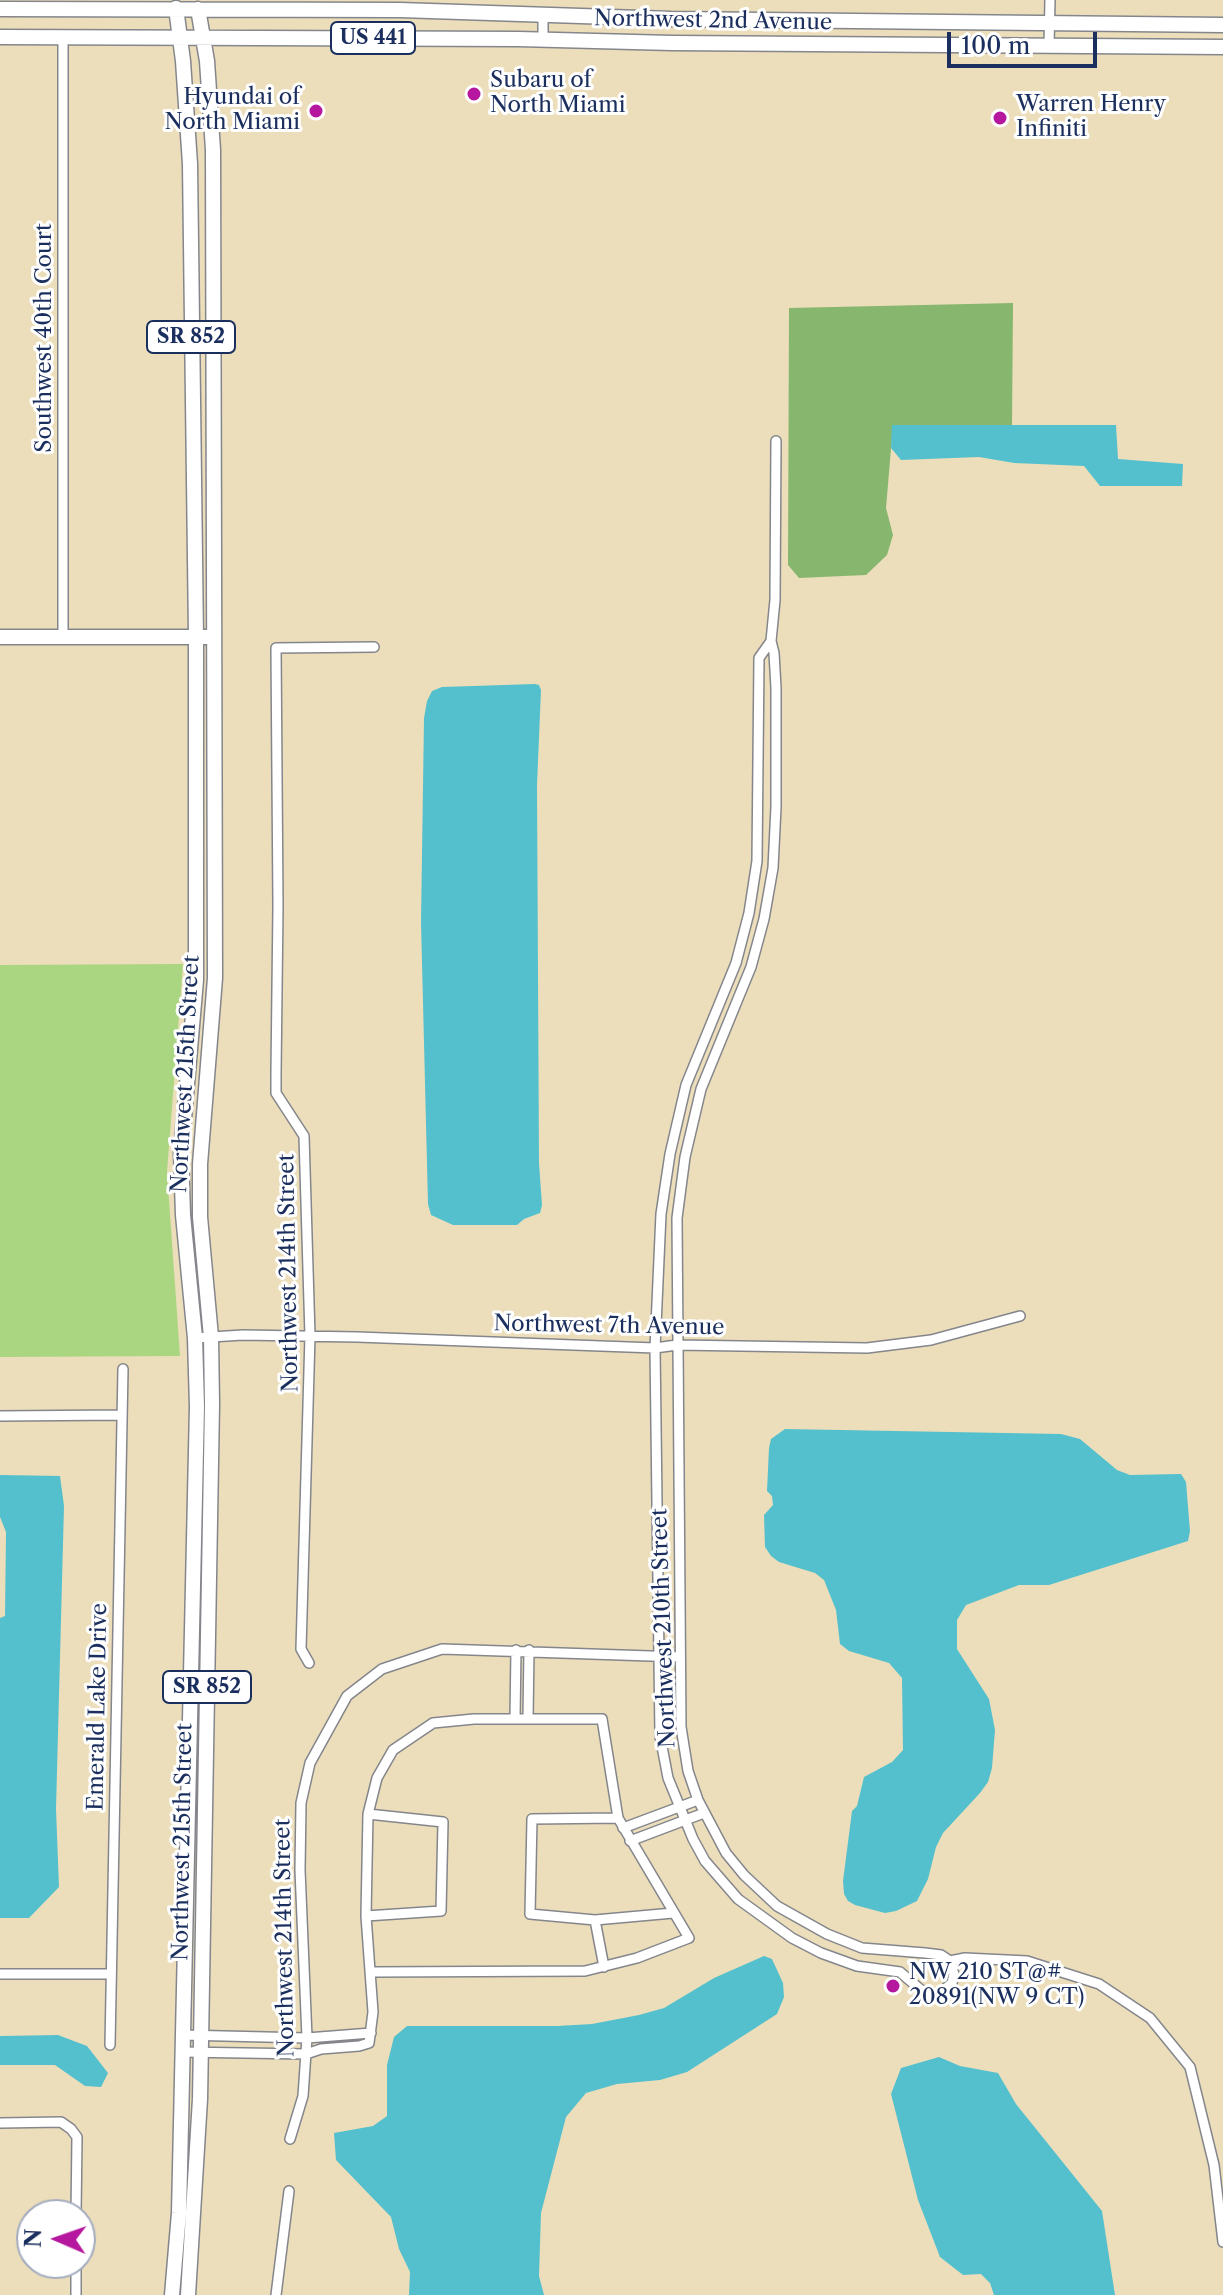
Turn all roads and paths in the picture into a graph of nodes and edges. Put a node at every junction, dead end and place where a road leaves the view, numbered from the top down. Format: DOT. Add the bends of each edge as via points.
graph roads {
  1 [pos="1050,0"];
  2 [pos="175,4"];
  3 [pos="197,4"];
  4 [pos="0,9"];
  5 [pos="543,16"];
  6 [pos="1049,23"];
  7 [pos="1223,25"];
  8 [pos="0,37"];
  9 [pos="63,37"];
  10 [pos="180,37"];
  11 [pos="203,37"];
  12 [pos="543,41"];
  13 [pos="1049,46"];
  14 [pos="1223,47"];
  15 [pos="191,289"];
  16 [pos="214,289"];
  17 [pos="776,441"];
  18 [pos="0,637"];
  19 [pos="196,637"];
  20 [pos="213,637"];
  21 [pos="63,638"];
  22 [pos="771,641"];
  23 [pos="374,647"];
  24 [pos="1020,1316"];
  25 [pos="310,1336"];
  26 [pos="211,1337"];
  27 [pos="195,1338"];
  28 [pos="677,1345"];
  29 [pos="655,1348"];
  30 [pos="123,1369"];
  31 [pos="122,1415"];
  32 [pos="0,1416"];
  33 [pos="516,1650"];
  34 [pos="529,1650"];
  35 [pos="660,1656"];
  36 [pos="680,1657"];
  37 [pos="309,1663"];
  38 [pos="515,1718"];
  39 [pos="528,1718"];
  40 [pos="698,1800"];
  41 [pos="678,1808"];
  42 [pos="704,1813"];
  43 [pos="368,1814"];
  44 [pos="685,1821"];
  45 [pos="621,1823"];
  46 [pos="630,1841"];
  47 [pos="673,1913"];
  48 [pos="366,1916"];
  49 [pos="595,1920"];
  50 [pos="950,1961"];
  51 [pos="604,1967"];
  52 [pos="372,1972"];
  53 [pos="0,1974"];
  54 [pos="110,1974"];
  55 [pos="371,2033"];
  56 [pos="182,2035"];
  57 [pos="201,2036"];
  58 [pos="307,2038"];
  59 [pos="110,2045"];
  60 [pos="182,2052"];
  61 [pos="201,2053"];
  62 [pos="306,2054"];
  63 [pos="0,2123"];
  64 [pos="290,2139"];
  65 [pos="289,2191"];
  66 [pos="76,2199"];
  67 [pos="1223,2242"];
  68 [pos="172,2295"];
  69 [pos="188,2295"];
  70 [pos="276,2295"];
  1 -- 6 [label="street"];
  2 -- 3 [label="main road, US 441"];
  2 -- 4 [label="main road, US 441"];
  2 -- 10 [label="main road, Northwest 215th Street / SR 852"];
  3 -- 5 [label="main road, Northwest 2nd Avenue / US 441"];
  3 -- 11 [label="main road, Northwest 215th Street / SR 852"];
  5 -- 6 [label="main road, Northwest 2nd Avenue / US 441"];
  5 -- 12 [label="street"];
  6 -- 7 [label="main road, Northwest 2nd Avenue / US 441"];
  6 -- 13 [label="street"];
  8 -- 9 [label="main road, US 441"];
  9 -- 10 [label="main road, US 441"];
  9 -- 21 [label="street, Southwest 40th Court"];
  10 -- 11 [label="main road, US 441"];
  10 -- 15 [label="main road, Northwest 215th Street / SR 852" via="190,164"];
  11 -- 12 [label="main road, Northwest 2nd Avenue / US 441"];
  11 -- 16 [label="main road, Northwest 215th Street / SR 852" via="212,130"];
  12 -- 13 [label="main road, Northwest 2nd Avenue / US 441"];
  13 -- 14 [label="main road, Northwest 2nd Avenue / US 441"];
  15 -- 16 [label="main road"];
  15 -- 19 [label="main road, Northwest 215th Street / SR 852"];
  16 -- 20 [label="main road, Northwest 215th Street / SR 852"];
  17 -- 22 [label="street, Northwest 210th Street"];
  18 -- 21 [label="main road"];
  19 -- 20 [label="main road"];
  19 -- 21 [label="main road"];
  19 -- 27 [label="main road, Northwest 215th Street / SR 852" via="196,980 181,1153"];
  20 -- 26 [label="main road, Northwest 215th Street / SR 852" via="215,978 200,1164"];
  22 -- 28 [label="street, Northwest 210th Street" via="776,688 773,868 751,967 701,1089 685,1157 677,1218"];
  22 -- 29 [label="street, Northwest 210th Street" via="759,658 757,861 749,913 736,963 686,1085 670,1154 661,1214"];
  23 -- 25 [label="street, Northwest 214th Street" via="276,648 276,1093 304,1136"];
  24 -- 28 [label="street, Northwest 7th Avenue" via="931,1340 867,1348"];
  25 -- 26 [label="street, Northwest 7th Avenue"];
  25 -- 29 [label="street, Northwest 7th Avenue"];
  25 -- 37 [label="street, Northwest 214th Street" via="301,1649"];
  26 -- 27 [label="street, Northwest 7th Avenue"];
  26 -- 57 [label="main road, Northwest 215th Street / SR 852"];
  27 -- 56 [label="main road, Northwest 215th Street / SR 852"];
  28 -- 29 [label="street, Northwest 7th Avenue"];
  28 -- 36 [label="street, Northwest 210th Street"];
  29 -- 35 [label="street, Northwest 210th Street"];
  30 -- 31 [label="street, Emerald Lake Drive"];
  31 -- 32 [label="street"];
  31 -- 54 [label="street, Emerald Lake Drive"];
  33 -- 34 [label="street"];
  33 -- 38 [label="street"];
  33 -- 58 [label="street, Northwest 214th Street" via="442,1649 382,1669 347,1696 310,1763 301,1803 300,1870"];
  34 -- 35 [label="street"];
  34 -- 39 [label="street"];
  35 -- 36 [label="street"];
  35 -- 41 [label="street, Northwest 210th Street" via="660,1736"];
  36 -- 40 [label="street, Northwest 210th Street" via="681,1727"];
  38 -- 39 [label="street"];
  38 -- 43 [label="street" via="433,1723 393,1750 377,1778"];
  39 -- 45 [label="street" via="602,1719"];
  40 -- 41 [label="street"];
  40 -- 42 [label="street, Northwest 210th Street"];
  41 -- 44 [label="street, Northwest 210th Street"];
  41 -- 45 [label="street"];
  42 -- 44 [label="street"];
  42 -- 50 [label="street, Northwest 210th Street" via="726,1853 777,1906 862,1948 941,1955"];
  43 -- 48 [label="street"];
  43 -- 48 [label="street" via="443,1822 441,1911"];
  44 -- 46 [label="street"];
  44 -- 50 [label="street, Northwest 210th Street" via="705,1861 724,1883 753,1912 792,1938 857,1966 900,1972 929,1994 939,1994 952,1983"];
  45 -- 46 [label="street"];
  45 -- 49 [label="street" via="532,1819 530,1914"];
  46 -- 47 [label="street"];
  47 -- 49 [label="street"];
  47 -- 51 [label="street" via="689,1938"];
  48 -- 52 [label="street"];
  49 -- 51 [label="street"];
  50 -- 67 [label="street" via="1027,1961 1099,1984 1150,2018 1190,2067 1214,2165"];
  51 -- 52 [label="street"];
  52 -- 55 [label="street"];
  53 -- 54 [label="street"];
  54 -- 59 [label="street, Emerald Lake Drive"];
  55 -- 58 [label="street"];
  55 -- 62 [label="street" via="364,2045"];
  56 -- 57 [label="street"];
  56 -- 60 [label="main road, Northwest 215th Street / SR 852"];
  57 -- 58 [label="street"];
  57 -- 61 [label="main road, Northwest 215th Street / SR 852"];
  58 -- 62 [label="street, Northwest 214th Street"];
  60 -- 61 [label="street"];
  60 -- 68 [label="main road, Northwest 215th Street / SR 852"];
  61 -- 62 [label="street"];
  61 -- 69 [label="main road, Northwest 215th Street / SR 852"];
  62 -- 64 [label="street, Northwest 214th Street" via="303,2096"];
  63 -- 66 [label="street" via="61,2122 71,2129 77,2137"];
  65 -- 70 [label="street"];
}
